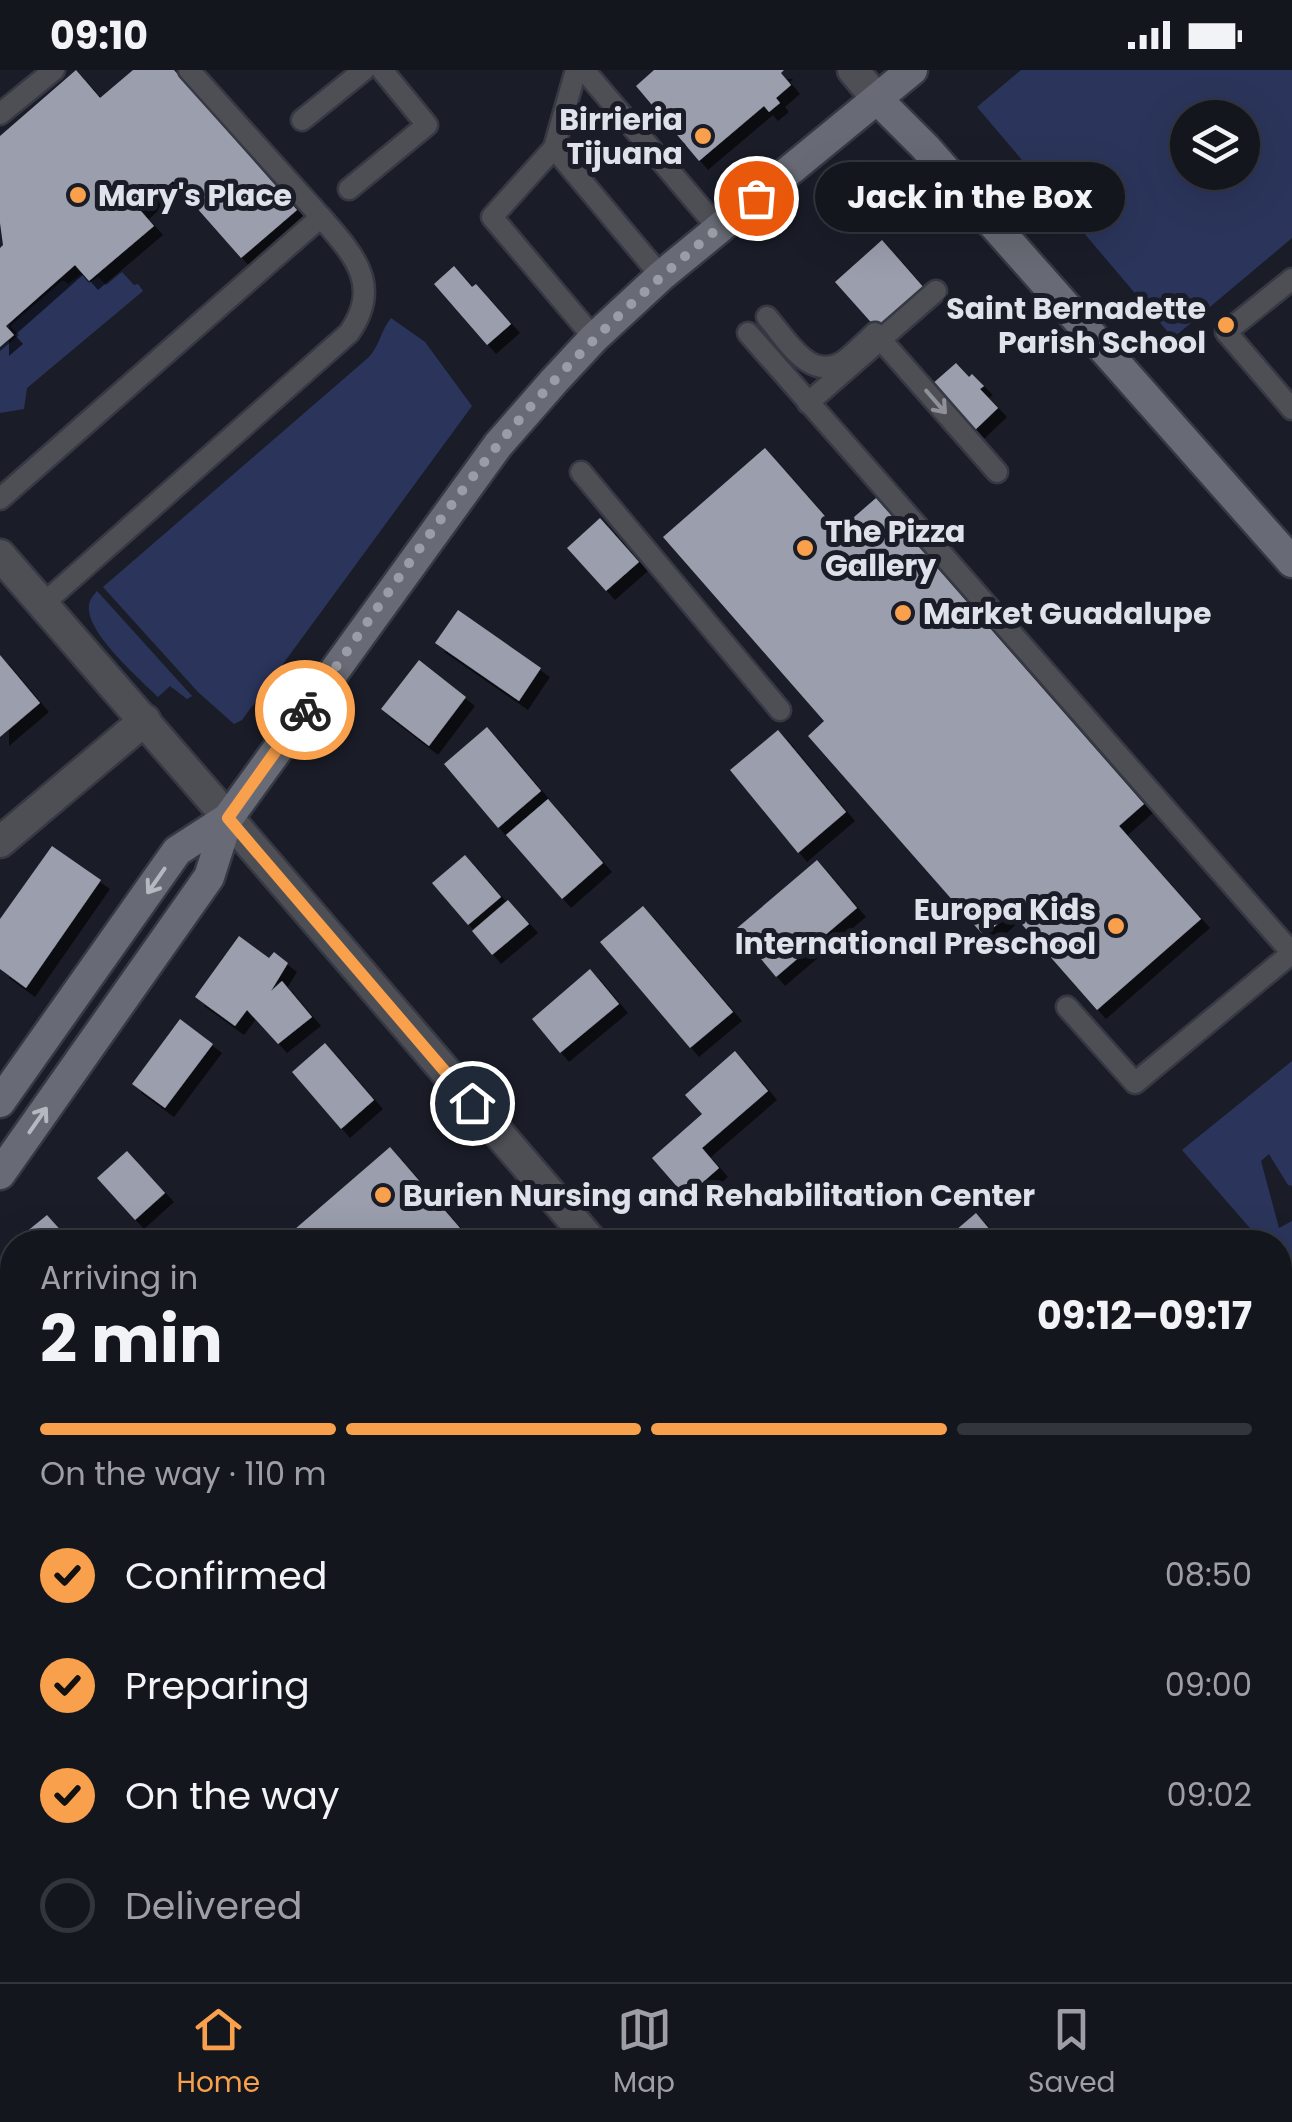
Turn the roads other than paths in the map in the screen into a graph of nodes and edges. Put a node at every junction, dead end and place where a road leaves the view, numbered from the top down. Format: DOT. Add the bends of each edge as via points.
graph roads {
  1 [pos="54,70"];
  2 [pos="189,70"];
  3 [pos="364,70"];
  4 [pos="382,70"];
  5 [pos="576,70"];
  6 [pos="584,70"];
  7 [pos="853,70"];
  8 [pos="912,70"];
  9 [pos="877,99"];
  10 [pos="0,114"];
  11 [pos="302,120"];
  12 [pos="554,148"];
  13 [pos="349,188"];
  14 [pos="321,216"];
  15 [pos="718,228"];
  16 [pos="661,276"];
  17 [pos="1292,279"];
  18 [pos="931,288"];
  19 [pos="767,317"];
  20 [pos="748,334"];
  21 [pos="594,338"];
  22 [pos="881,340"];
  23 [pos="808,403"];
  24 [pos="1292,409"];
  25 [pos="582,472"];
  26 [pos="997,472"];
  27 [pos="0,500"];
  28 [pos="0,555"];
  29 [pos="1292,562"];
  30 [pos="43,604"];
  31 [pos="780,710"];
  32 [pos="144,720"];
  33 [pos="228,818"];
  34 [pos="0,842"];
  35 [pos="1292,953"];
  36 [pos="1067,1006"];
  37 [pos="0,1102"];
  38 [pos="0,1174"];
  39 [pos="582,1230"];
  1 -- 10 [label="lane"];
  2 -- 14 [label="lane"];
  3 -- 11 [label="lane"];
  4 -- 13 [label="lane" via="428,125"];
  5 -- 12 [label="lane"];
  6 -- 15 [label="lane"];
  7 -- 9 [label="street"];
  8 -- 9 [label="main road"];
  9 -- 15 [label="main road"];
  9 -- 29 [label="main road"];
  12 -- 16 [label="lane"];
  12 -- 21 [label="lane" via="492,217"];
  14 -- 27 [label="lane"];
  14 -- 30 [label="lane" via="354,256 361,276 366,299 349,334"];
  15 -- 16 [label="main road"];
  16 -- 21 [label="main road"];
  17 -- 24 [label="lane" via="1226,332"];
  18 -- 22 [label="lane"];
  19 -- 22 [label="lane" via="816,368 842,362 875,333"];
  20 -- 23 [label="lane"];
  21 -- 33 [label="main road" via="498,445"];
  22 -- 23 [label="lane"];
  22 -- 26 [label="lane, one-way"];
  23 -- 35 [label="lane"];
  25 -- 31 [label="lane"];
  28 -- 30 [label="street"];
  30 -- 32 [label="street"];
  32 -- 33 [label="street"];
  32 -- 34 [label="street"];
  33 -- 37 [label="main road, one-way" via="177,851"];
  38 -- 33 [label="main road, one-way" via="209,876"];
  33 -- 39 [label="street"];
  35 -- 36 [label="lane" via="1135,1083"];
}
